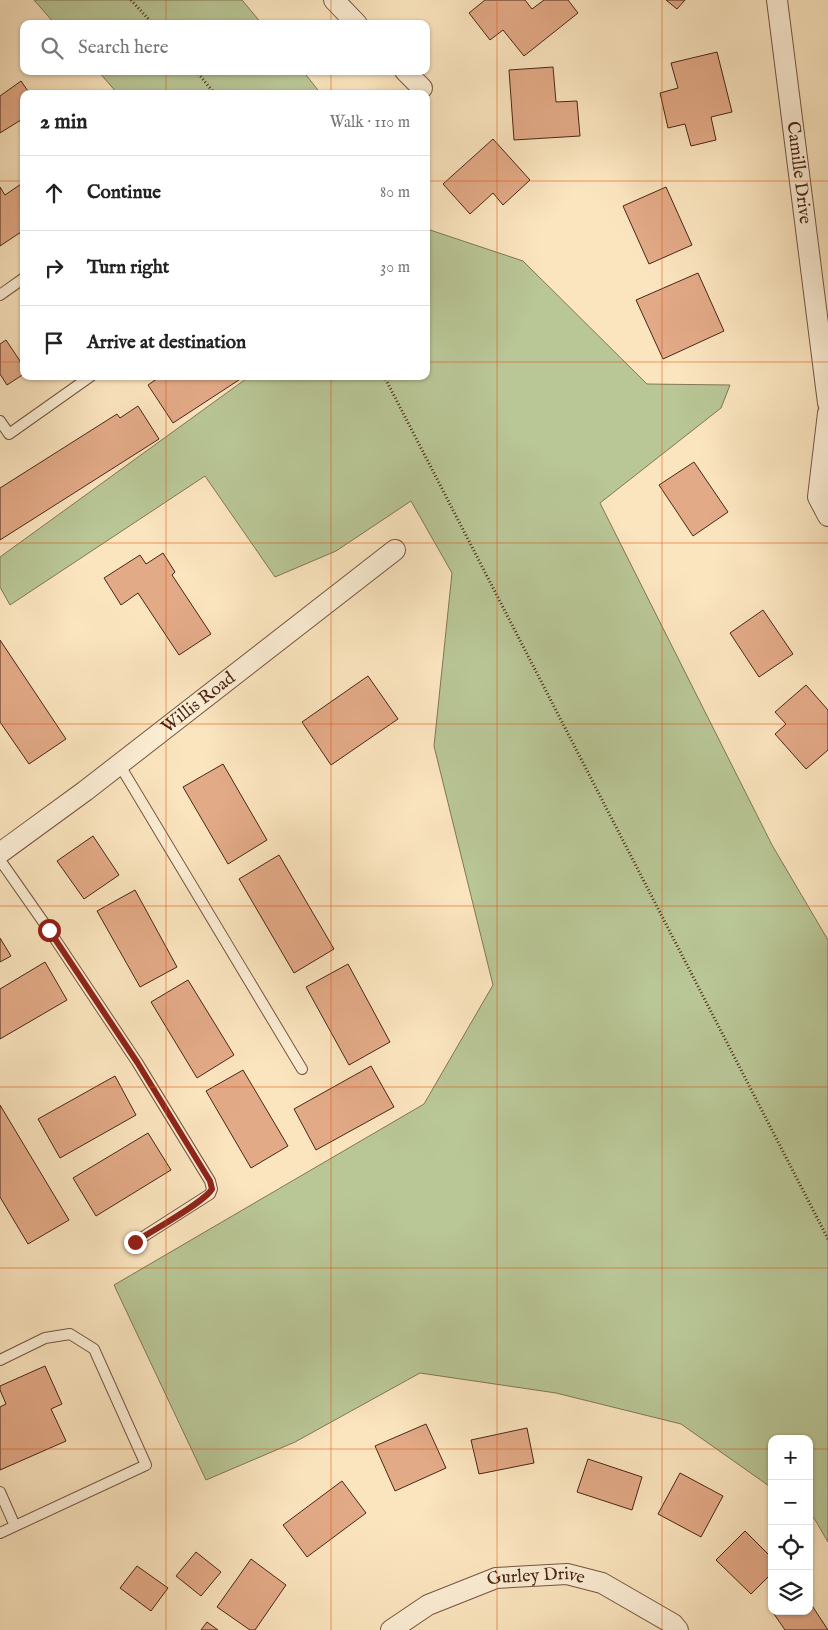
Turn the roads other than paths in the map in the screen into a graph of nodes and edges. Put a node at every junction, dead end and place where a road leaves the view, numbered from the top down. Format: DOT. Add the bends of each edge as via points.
graph roads {
  1 [pos="334,0"];
  2 [pos="776,0"];
  3 [pos="354,20"];
  4 [pos="409,75"];
  5 [pos="422,88"];
  6 [pos="20,281"];
  7 [pos="0,295"];
  8 [pos="84,380"];
  9 [pos="828,403"];
  10 [pos="828,413"];
  11 [pos="0,421"];
  12 [pos="823,494"];
  13 [pos="828,516"];
  14 [pos="395,550"];
  15 [pos="120,764"];
  16 [pos="0,853"];
  17 [pos="0,860"];
  18 [pos="302,1068"];
  19 [pos="135,1242"];
  20 [pos="0,1360"];
  21 [pos="0,1492"];
  22 [pos="15,1526"];
  23 [pos="0,1533"];
  24 [pos="391,1630"];
  25 [pos="678,1630"];
  1 -- 3 [label="street"];
  2 -- 9 [label="street, Camille Drive"];
  4 -- 5 [label="street"];
  6 -- 7 [label="lane"];
  8 -- 11 [label="lane" via="9,434"];
  10 -- 12 [label="street"];
  12 -- 13 [label="street"];
  14 -- 15 [label="street, Willis Road"];
  15 -- 16 [label="street, Willis Road"];
  15 -- 18 [label="lane"];
  17 -- 19 [label="lane" via="137,1062 210,1181 210,1194"];
  20 -- 22 [label="lane" via="45,1338 70,1334 94,1349 146,1465"];
  21 -- 22 [label="lane"];
  22 -- 23 [label="lane"];
  24 -- 25 [label="street, Gurley Drive" via="428,1605 496,1578 567,1574 602,1583"];
}
